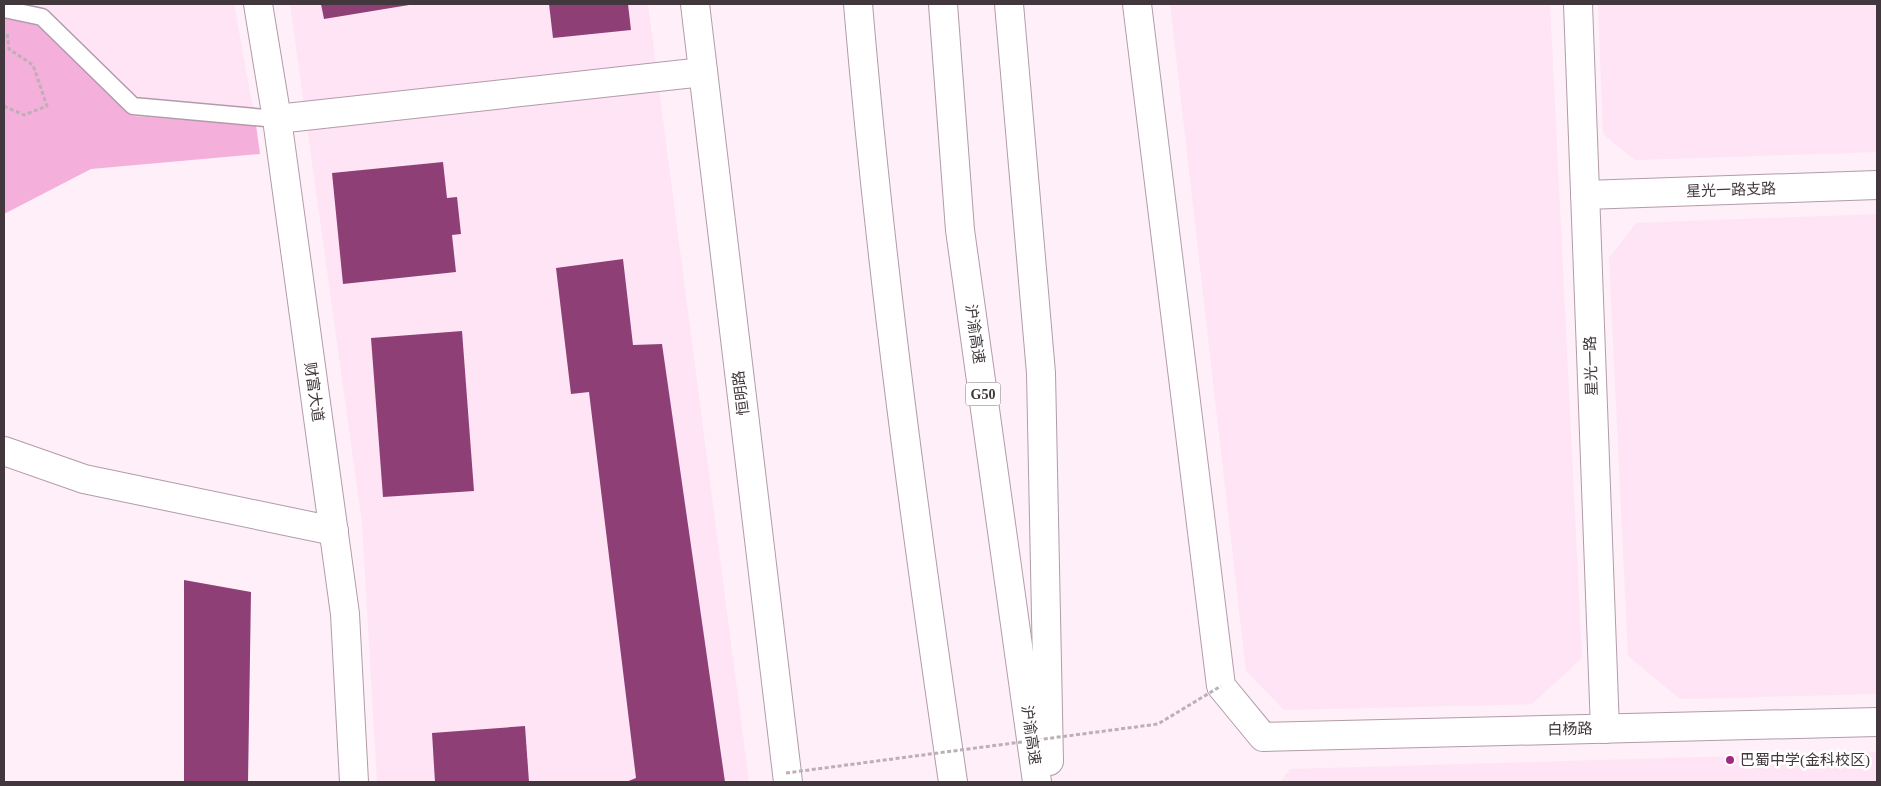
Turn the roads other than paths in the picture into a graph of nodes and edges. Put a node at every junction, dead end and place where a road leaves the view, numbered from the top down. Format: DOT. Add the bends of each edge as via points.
graph roads {
  1 [pos="258,4"];
  2 [pos="695,4"];
  3 [pos="841,4"];
  4 [pos="858,4"];
  5 [pos="943,4"];
  6 [pos="1008,4"];
  7 [pos="1137,4"];
  8 [pos="1578,4"];
  9 [pos="4,9"];
  10 [pos="703,72"];
  11 [pos="866,98"];
  12 [pos="277,118"];
  13 [pos="1877,185"];
  14 [pos="1585,196"];
  15 [pos="4,451"];
  16 [pos="334,531"];
  17 [pos="1877,722"];
  18 [pos="1605,729"];
  19 [pos="787,778"];
  20 [pos="354,782"];
  21 [pos="952,782"];
  22 [pos="1037,782"];
  23 [pos="1050,782"];
  1 -- 12 [label="main road, 财富大道"];
  2 -- 10 [label="main road, 恒明路"];
  3 -- 11 [label="main road"];
  4 -- 11 [label="main road"];
  5 -- 22 [label="main road, 沪渝高速 / G50" via="960,230"];
  6 -- 23 [label="main road" via="1042,373"];
  7 -- 18 [label="main road, 白杨路" via="1221,686 1263,737"];
  8 -- 14 [label="main road, 星光一路"];
  9 -- 12 [label="lane" via="42,18 133,106"];
  10 -- 12 [label="main road"];
  10 -- 19 [label="main road, 恒明路"];
  11 -- 21 [label="main road" via="911,495"];
  12 -- 16 [label="main road, 财富大道"];
  13 -- 14 [label="main road, 星光一路支路"];
  14 -- 18 [label="main road, 星光一路"];
  15 -- 16 [label="main road" via="84,479"];
  16 -- 20 [label="main road, 财富大道" via="345,614"];
  17 -- 18 [label="main road, 白杨路"];
}
